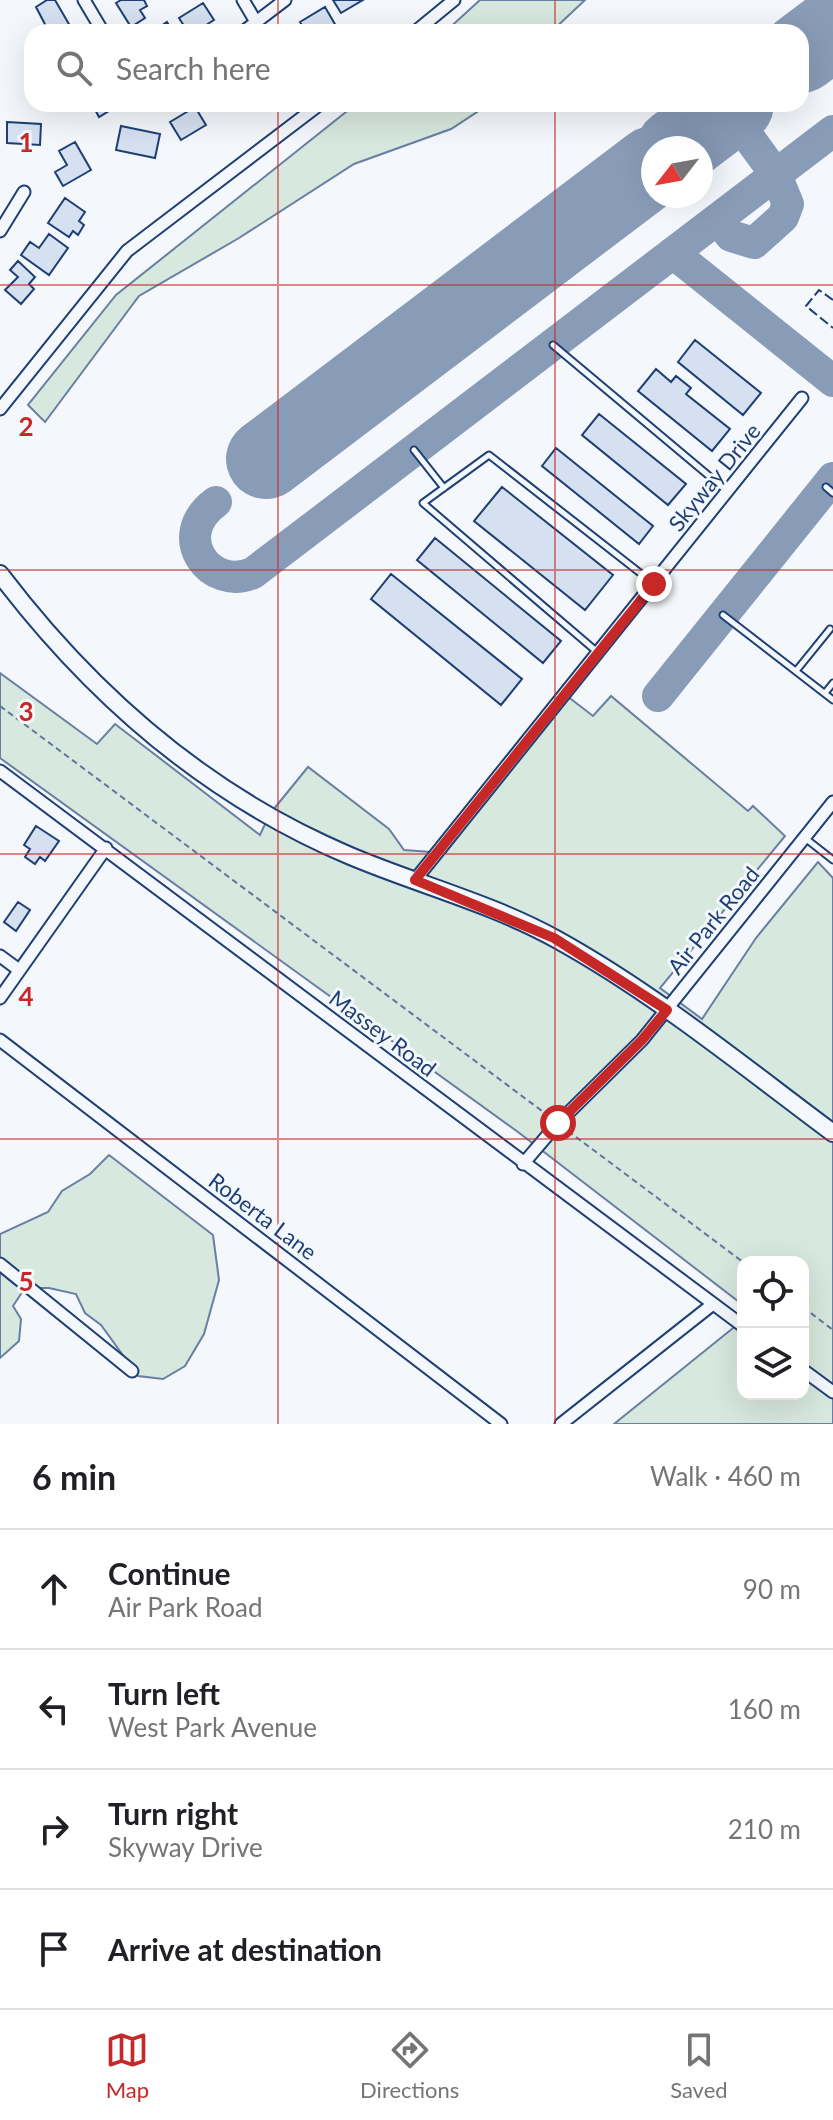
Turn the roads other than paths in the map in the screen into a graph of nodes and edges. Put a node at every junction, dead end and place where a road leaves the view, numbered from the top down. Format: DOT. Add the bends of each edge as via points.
graph roads {
  1 [pos="84,0"];
  2 [pos="243,0"];
  3 [pos="285,0"];
  4 [pos="454,0"];
  5 [pos="256,22"];
  6 [pos="98,24"];
  7 [pos="253,24"];
  8 [pos="425,24"];
  9 [pos="309,112"];
  10 [pos="24,192"];
  11 [pos="0,231"];
  12 [pos="553,345"];
  13 [pos="802,398"];
  14 [pos="0,409"];
  15 [pos="414,450"];
  16 [pos="826,487"];
  17 [pos="444,488"];
  18 [pos="728,491"];
  19 [pos="833,493"];
  20 [pos="0,574"];
  21 [pos="654,584"];
  22 [pos="723,615"];
  23 [pos="830,629"];
  24 [pos="599,653"];
  25 [pos="796,671"];
  26 [pos="833,683"];
  27 [pos="825,693"];
  28 [pos="833,700"];
  29 [pos="0,771"];
  30 [pos="833,802"];
  31 [pos="804,838"];
  32 [pos="106,848"];
  33 [pos="833,860"];
  34 [pos="415,880"];
  35 [pos="0,956"];
  36 [pos="19,970"];
  37 [pos="0,998"];
  38 [pos="667,1010"];
  39 [pos="0,1040"];
  40 [pos="833,1133"];
  41 [pos="523,1164"];
  42 [pos="0,1264"];
  43 [pos="713,1304"];
  44 [pos="737,1322"];
  45 [pos="132,1371"];
  46 [pos="809,1374"];
  47 [pos="833,1392"];
  48 [pos="501,1424"];
  49 [pos="561,1424"];
  1 -- 6 [label="street"];
  2 -- 5 [label="street"];
  3 -- 5 [label="street"];
  4 -- 8 [label="street"];
  5 -- 7 [label="street"];
  9 -- 14 [label="street" via="127,251"];
  10 -- 11 [label="street"];
  12 -- 18 [label="lane"];
  13 -- 18 [label="street, Skyway Drive"];
  15 -- 17 [label="lane"];
  16 -- 19 [label="lane"];
  17 -- 21 [label="lane" via="489,455"];
  17 -- 24 [label="lane" via="423,503"];
  18 -- 21 [label="street, Skyway Drive"];
  20 -- 34 [label="street" via="90,681 194,770 284,825"];
  21 -- 24 [label="street, Skyway Drive"];
  22 -- 25 [label="lane"];
  23 -- 25 [label="lane"];
  24 -- 34 [label="street, Skyway Drive"];
  25 -- 27 [label="lane"];
  26 -- 27 [label="lane"];
  27 -- 28 [label="lane"];
  29 -- 32 [label="street, Massey Road"];
  30 -- 31 [label="street, Air Park Road"];
  31 -- 33 [label="lane"];
  31 -- 38 [label="street, Air Park Road"];
  32 -- 36 [label="street"];
  32 -- 41 [label="street, Massey Road"];
  34 -- 38 [label="street" via="554,938"];
  35 -- 36 [label="street"];
  36 -- 37 [label="street"];
  38 -- 40 [label="street"];
  38 -- 41 [label="street, Air Park Road"];
  39 -- 48 [label="street, Roberta Lane"];
  41 -- 43 [label="street, Massey Road"];
  42 -- 45 [label="street"];
  43 -- 44 [label="street, Massey Road"];
  43 -- 49 [label="street"];
  46 -- 47 [label="street"];
}
